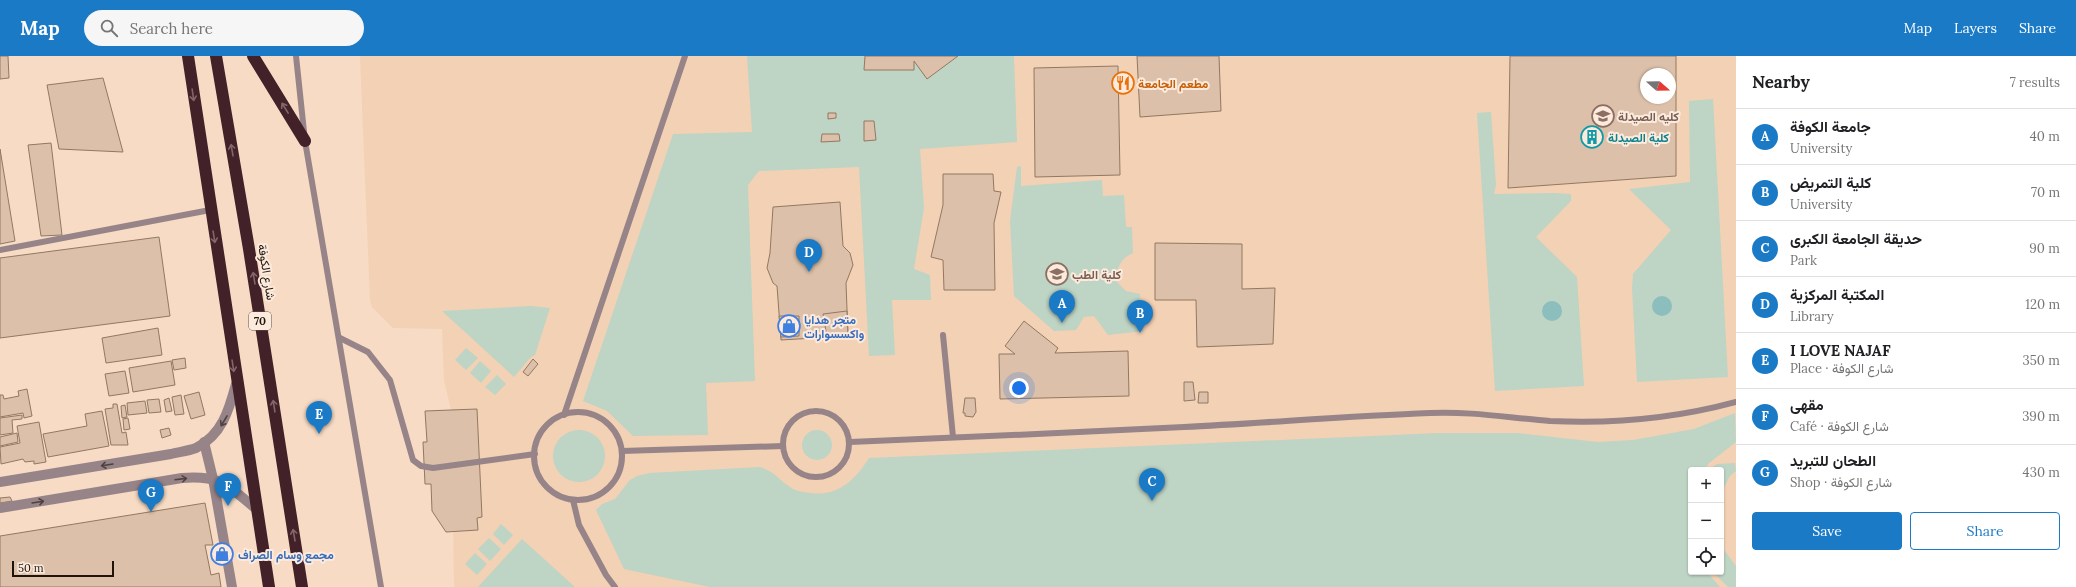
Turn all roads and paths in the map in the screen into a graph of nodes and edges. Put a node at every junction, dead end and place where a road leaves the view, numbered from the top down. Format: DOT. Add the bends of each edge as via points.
graph roads {
  1 [pos="188,56"];
  2 [pos="216,56"];
  3 [pos="253,56"];
  4 [pos="296,56"];
  5 [pos="685,56"];
  6 [pos="305,141"];
  7 [pos="210,210"];
  8 [pos="0,250"];
  9 [pos="943,335"];
  10 [pos="340,338"];
  11 [pos="236,384"];
  12 [pos="1736,402"];
  13 [pos="564,415"];
  14 [pos="953,437"];
  15 [pos="204,442"];
  16 [pos="850,442"];
  17 [pos="783,446"];
  18 [pos="622,450"];
  19 [pos="535,454"];
  20 [pos="213,479"];
  21 [pos="0,482"];
  22 [pos="573,500"];
  23 [pos="0,508"];
  24 [pos="255,508"];
  25 [pos="232,587"];
  26 [pos="268,587"];
  27 [pos="302,587"];
  28 [pos="381,587"];
  29 [pos="615,587"];
  1 -- 7 [label="highway, one-way"];
  27 -- 2 [label="highway, شارع الكوفة / 70, one-way"];
  6 -- 3 [label="highway, one-way"];
  4 -- 6 [label="lane"];
  5 -- 13 [label="lane"];
  6 -- 10 [label="lane"];
  7 -- 8 [label="lane"];
  7 -- 11 [label="highway, one-way"];
  9 -- 14 [label="lane"];
  10 -- 19 [label="lane" via="368,352 390,380 413,460 421,466 433,468"];
  10 -- 28 [label="lane"];
  11 -- 15 [label="street, one-way" via="227,416 220,427"];
  11 -- 24 [label="highway"];
  12 -- 14 [label="lane" via="1688,412 1626,420 1584,422 1488,414 1433,413"];
  13 -- 18 [label="lane" via="576,412 589,413 602,418 618,438"];
  13 -- 19 [label="lane" via="552,420 543,430 537,441"];
  14 -- 16 [label="lane"];
  15 -- 20 [label="street"];
  15 -- 21 [label="street, one-way" via="195,448 171,454"];
  16 -- 17 [label="lane" via="843,464 835,472 818,477 801,474 792,468 785,458"];
  16 -- 17 [label="lane" via="842,422 824,411 814,410 794,418 784,436"];
  17 -- 18 [label="lane"];
  18 -- 22 [label="lane" via="622,464 609,487 592,497"];
  19 -- 22 [label="lane" via="536,467 549,489"];
  23 -- 20 [label="street, one-way" via="182,478 203,476"];
  20 -- 24 [label="street" via="223,483"];
  20 -- 25 [label="street"];
  22 -- 29 [label="lane" via="579,525"];
  24 -- 26 [label="highway"];
}
